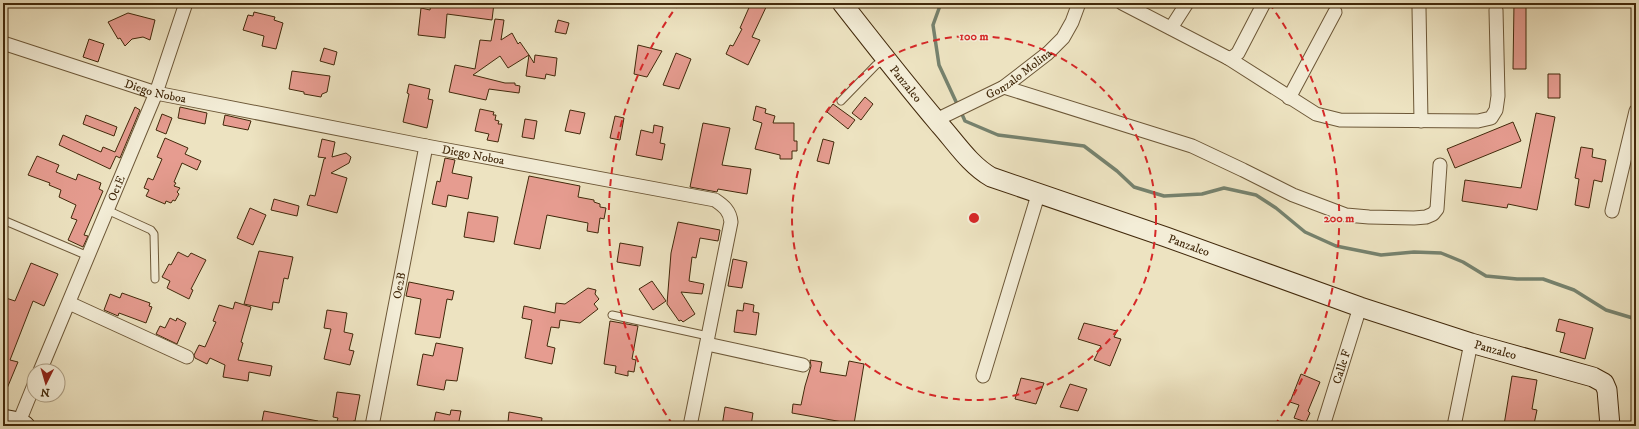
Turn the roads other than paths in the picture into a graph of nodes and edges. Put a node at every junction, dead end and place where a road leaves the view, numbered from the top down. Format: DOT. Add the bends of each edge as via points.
graph roads {
  1 [pos="186,3"];
  2 [pos="842,3"];
  3 [pos="1079,3"];
  4 [pos="1186,3"];
  5 [pos="1264,3"];
  6 [pos="1124,4"];
  7 [pos="1419,8"];
  8 [pos="1496,10"];
  9 [pos="1335,12"];
  10 [pos="1171,28"];
  11 [pos="3,43"];
  12 [pos="1228,58"];
  13 [pos="885,59"];
  14 [pos="1004,87"];
  15 [pos="156,93"];
  16 [pos="1289,98"];
  17 [pos="840,101"];
  18 [pos="1636,111"];
  19 [pos="936,120"];
  20 [pos="1421,121"];
  21 [pos="426,146"];
  22 [pos="1440,164"];
  23 [pos="1038,195"];
  24 [pos="107,210"];
  25 [pos="1612,211"];
  26 [pos="3,220"];
  27 [pos="88,256"];
  28 [pos="155,279"];
  29 [pos="68,302"];
  30 [pos="1360,307"];
  31 [pos="612,316"];
  32 [pos="707,340"];
  33 [pos="1471,343"];
  34 [pos="187,357"];
  35 [pos="43,363"];
  36 [pos="803,364"];
  37 [pos="983,376"];
  38 [pos="26,401"];
  39 [pos="16,422"];
  40 [pos="375,424"];
  41 [pos="690,426"];
  42 [pos="1323,426"];
  43 [pos="1454,426"];
  44 [pos="1610,426"];
  1 -- 15 [label="street, Oe1E"];
  2 -- 13 [label="street, Panzaleo"];
  3 -- 14 [label="street, Gonzalo Molina" via="1063,38"];
  4 -- 10 [label="street"];
  5 -- 12 [label="street" via="1238,53"];
  6 -- 10 [label="street"];
  7 -- 20 [label="street"];
  8 -- 20 [label="street" via="1498,96 1496,110 1491,118 1478,121"];
  9 -- 16 [label="street"];
  10 -- 12 [label="street"];
  11 -- 15 [label="street, Diego Noboa"];
  12 -- 16 [label="street"];
  13 -- 17 [label="lane"];
  13 -- 19 [label="street, Panzaleo"];
  14 -- 19 [label="street, Gonzalo Molina"];
  14 -- 22 [label="street" via="1192,146 1293,196 1346,215 1414,218 1433,214 1437,209"];
  15 -- 21 [label="street, Diego Noboa"];
  15 -- 24 [label="street, Oe1E"];
  16 -- 20 [label="street" via="1316,114 1340,120"];
  18 -- 25 [label="street"];
  19 -- 23 [label="street, Panzaleo" via="981,171 1001,182"];
  21 -- 32 [label="street, Diego Noboa" via="715,200 724,206 731,215 732,222"];
  21 -- 40 [label="street, Oe2B"];
  23 -- 30 [label="street, Panzaleo" via="1166,237"];
  23 -- 37 [label="street"];
  24 -- 27 [label="street, Oe1E"];
  24 -- 28 [label="lane" via="154,234"];
  26 -- 27 [label="lane"];
  27 -- 29 [label="street, Oe1E"];
  29 -- 34 [label="street"];
  29 -- 35 [label="street, Oe1E"];
  30 -- 33 [label="street, Panzaleo"];
  30 -- 42 [label="street, Calle F"];
  31 -- 32 [label="lane"];
  32 -- 36 [label="street"];
  32 -- 41 [label="street, Diego Noboa"];
  33 -- 43 [label="street"];
  33 -- 44 [label="street, Panzaleo" via="1593,377 1604,384 1607,390"];
  38 -- 39 [label="street"];
}
